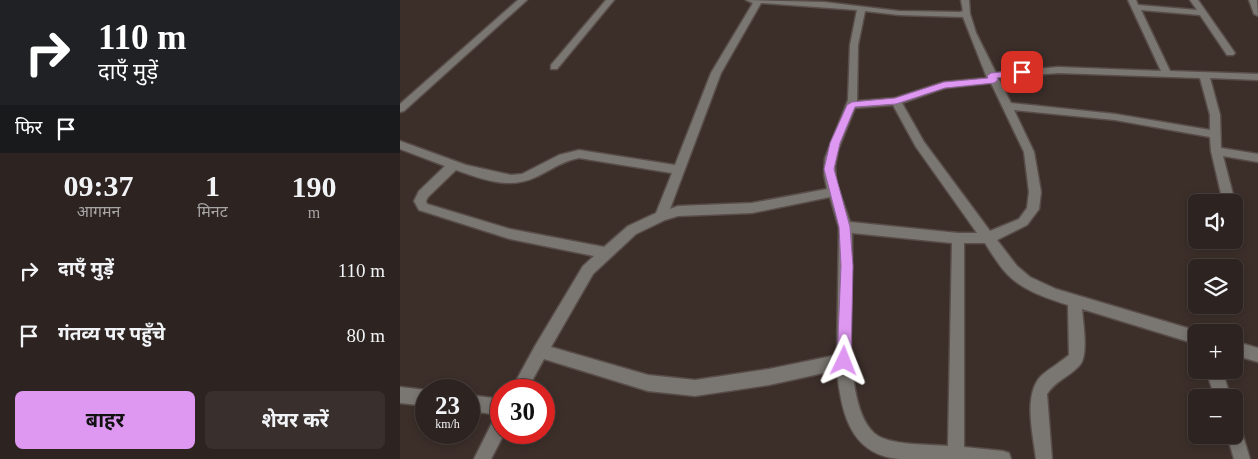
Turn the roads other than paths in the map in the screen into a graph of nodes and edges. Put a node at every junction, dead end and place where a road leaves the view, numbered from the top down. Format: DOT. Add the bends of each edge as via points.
graph roads {
  1 [pos="523,0"];
  2 [pos="610,0"];
  3 [pos="750,0"];
  4 [pos="759,0"];
  5 [pos="965,0"];
  6 [pos="1194,0"];
  7 [pos="1254,0"];
  8 [pos="837,2"];
  9 [pos="1133,4"];
  10 [pos="862,8"];
  11 [pos="1202,13"];
  12 [pos="966,14"];
  13 [pos="1258,14"];
  14 [pos="1230,53"];
  15 [pos="554,67"];
  16 [pos="1167,74"];
  17 [pos="1204,75"];
  18 [pos="1258,77"];
  19 [pos="992,78"];
  20 [pos="896,101"];
  21 [pos="852,105"];
  22 [pos="1006,106"];
  23 [pos="400,109"];
  24 [pos="1214,134"];
  25 [pos="400,145"];
  26 [pos="1216,151"];
  27 [pos="1258,158"];
  28 [pos="455,164"];
  29 [pos="679,170"];
  30 [pos="834,192"];
  31 [pos="1227,194"];
  32 [pos="662,216"];
  33 [pos="845,227"];
  34 [pos="958,238"];
  35 [pos="988,238"];
  36 [pos="606,253"];
  37 [pos="1075,301"];
  38 [pos="1188,335"];
  39 [pos="540,351"];
  40 [pos="1243,351"];
  41 [pos="1258,355"];
  42 [pos="844,361"];
  43 [pos="525,379"];
  44 [pos="400,395"];
  45 [pos="415,397"];
  46 [pos="490,444"];
  47 [pos="1238,444"];
  48 [pos="956,454"];
  49 [pos="482,459"];
  50 [pos="1003,459"];
  51 [pos="1044,459"];
  52 [pos="1242,459"];
  1 -- 23 [label="street"];
  2 -- 15 [label="street"];
  3 -- 4 [label="street"];
  4 -- 8 [label="street"];
  4 -- 29 [label="street" via="716,73"];
  5 -- 12 [label="street"];
  6 -- 11 [label="street"];
  7 -- 13 [label="street"];
  8 -- 10 [label="street"];
  9 -- 11 [label="street"];
  9 -- 16 [label="street"];
  10 -- 12 [label="street" via="918,14"];
  10 -- 21 [label="street" via="854,42"];
  11 -- 14 [label="street"];
  12 -- 19 [label="street"];
  16 -- 17 [label="street"];
  16 -- 19 [label="street" via="1058,70"];
  17 -- 18 [label="street"];
  17 -- 24 [label="street" via="1216,115"];
  19 -- 20 [label="street" via="944,85"];
  19 -- 22 [label="street"];
  20 -- 21 [label="street"];
  20 -- 35 [label="street" via="938,172"];
  21 -- 30 [label="street" via="830,160"];
  22 -- 24 [label="street" via="1115,117"];
  22 -- 35 [label="street" via="1029,152 1035,192 1033,209 1023,222"];
  24 -- 26 [label="street"];
  25 -- 28 [label="street"];
  26 -- 27 [label="street"];
  26 -- 31 [label="street"];
  28 -- 29 [label="street" via="512,180 539,171 562,157 579,154"];
  28 -- 36 [label="street" via="423,194 420,201 423,207 510,234"];
  29 -- 32 [label="street"];
  30 -- 32 [label="street" via="752,208 687,210"];
  30 -- 33 [label="street"];
  32 -- 36 [label="street" via="632,230"];
  33 -- 34 [label="street"];
  33 -- 42 [label="street"];
  34 -- 35 [label="street"];
  34 -- 48 [label="street"];
  35 -- 37 [label="street" via="1012,270 1025,281"];
  36 -- 39 [label="street" via="588,270"];
  37 -- 38 [label="street"];
  37 -- 51 [label="street" via="1076,357 1039,391"];
  39 -- 42 [label="street" via="648,383 695,388"];
  39 -- 43 [label="street"];
  40 -- 41 [label="street"];
  42 -- 48 [label="street" via="849,403 867,438 893,450"];
  44 -- 45 [label="street"];
  46 -- 49 [label="street"];
  47 -- 52 [label="street"];
  48 -- 50 [label="street"];
}
